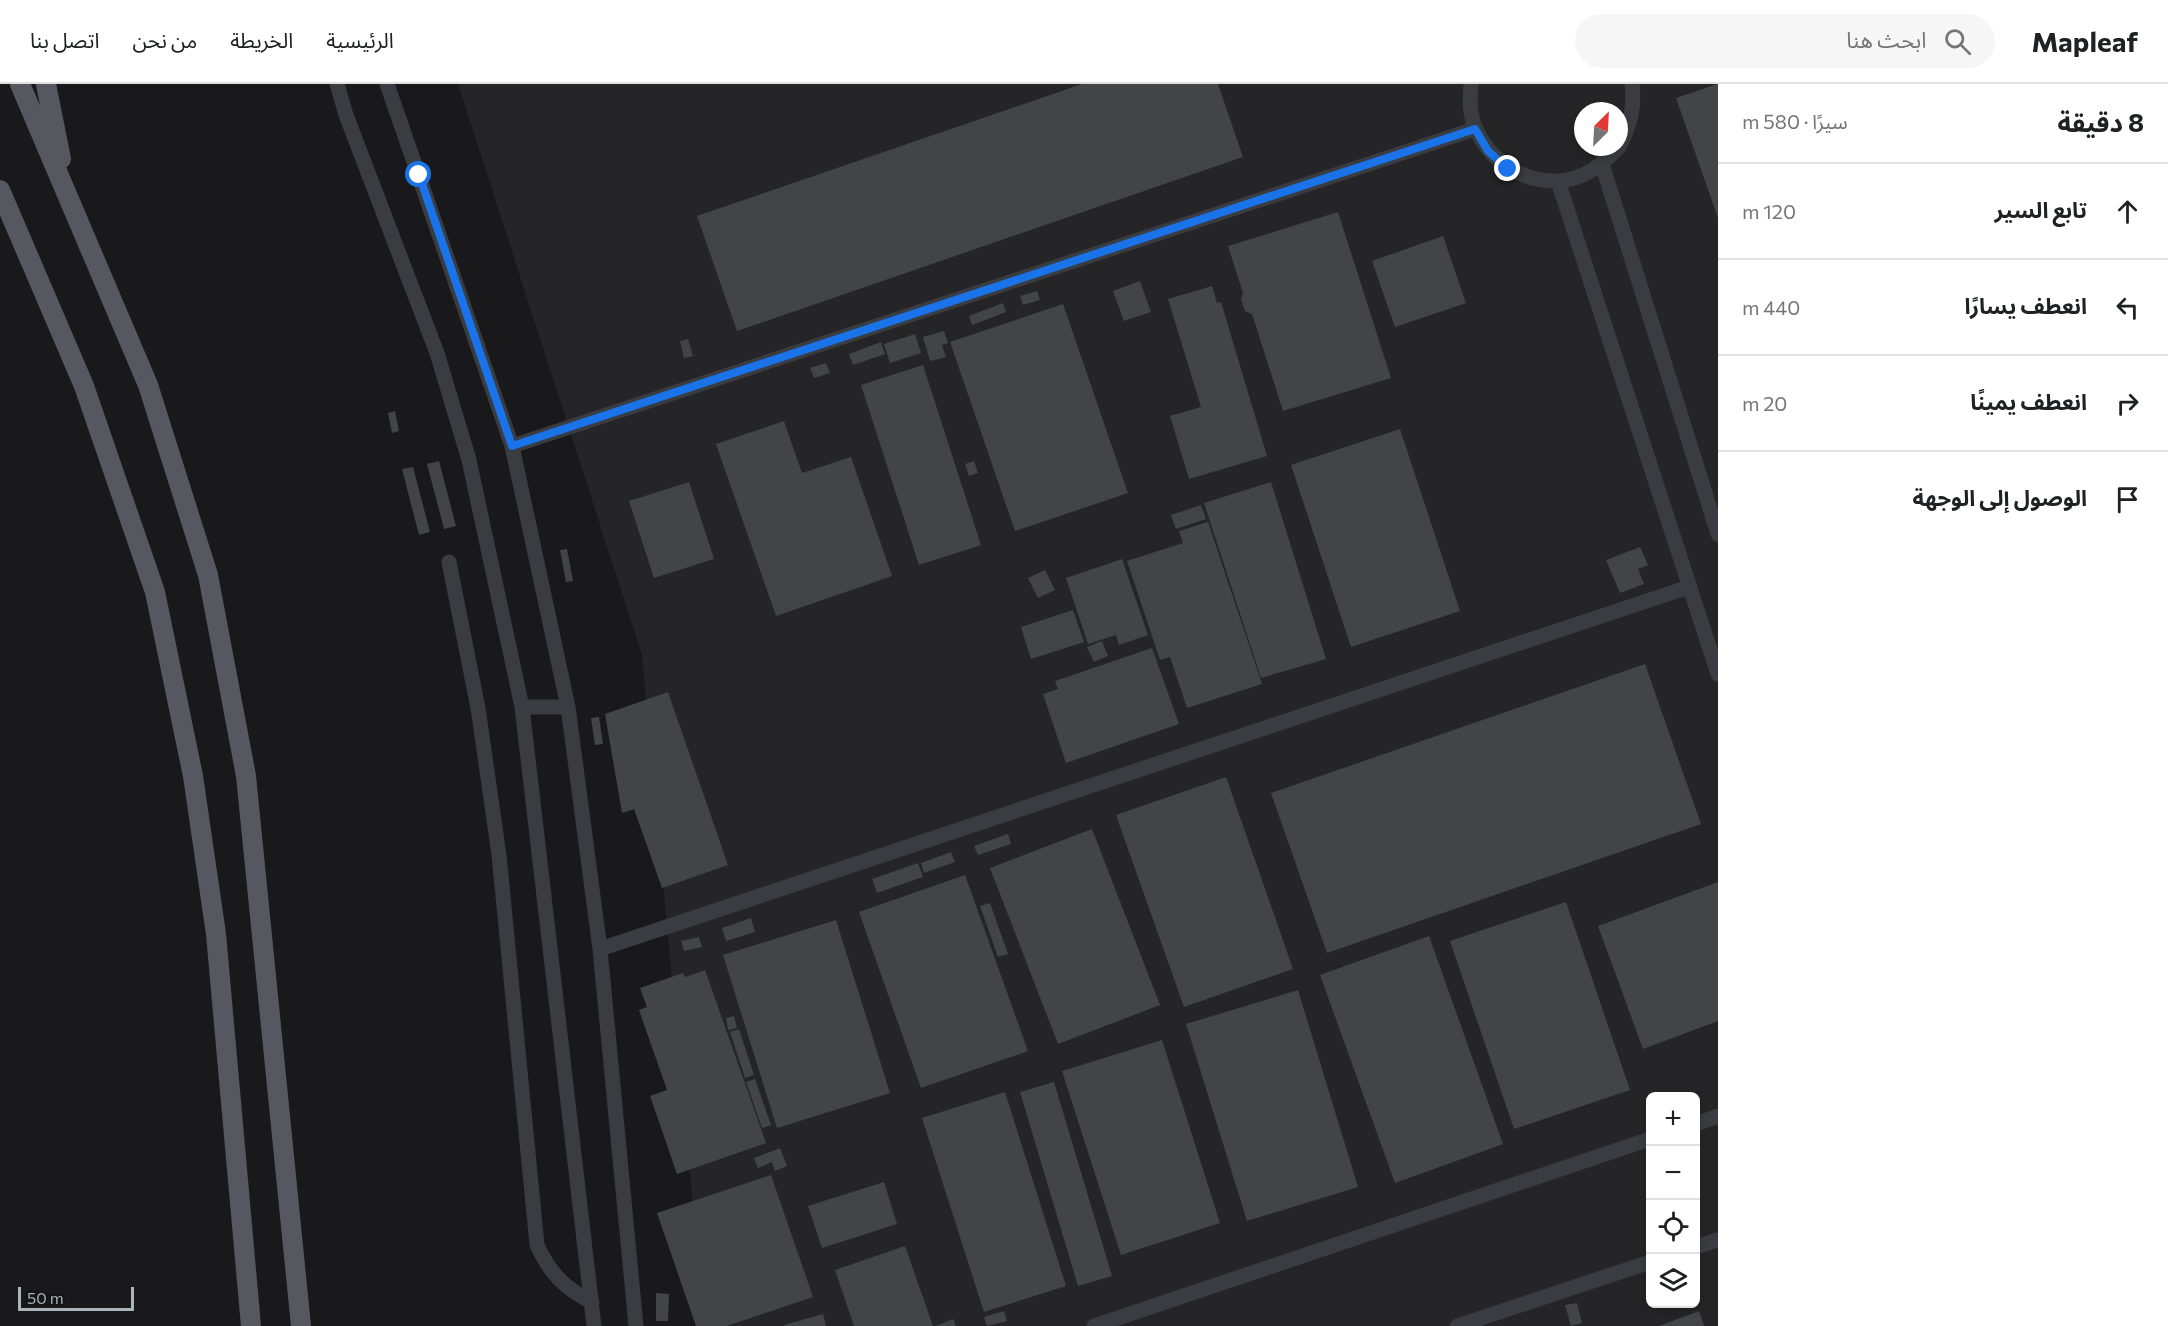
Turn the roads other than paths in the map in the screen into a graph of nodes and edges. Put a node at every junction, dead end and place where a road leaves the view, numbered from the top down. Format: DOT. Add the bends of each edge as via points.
graph roads {
  1 [pos="20,84"];
  2 [pos="46,84"];
  3 [pos="337,84"];
  4 [pos="387,84"];
  5 [pos="1471,84"];
  6 [pos="1632,84"];
  7 [pos="1475,129"];
  8 [pos="1628,129"];
  9 [pos="1610,156"];
  10 [pos="1602,164"];
  11 [pos="1558,181"];
  12 [pos="0,190"];
  13 [pos="68,197"];
  14 [pos="512,446"];
  15 [pos="1718,534"];
  16 [pos="448,562"];
  17 [pos="1689,587"];
  18 [pos="1718,674"];
  19 [pos="568,706"];
  20 [pos="522,707"];
  21 [pos="600,949"];
  22 [pos="1718,1116"];
  23 [pos="1700,1122"];
  24 [pos="1646,1140"];
  25 [pos="1718,1240"];
  26 [pos="1700,1245"];
  27 [pos="1646,1263"];
  28 [pos="592,1302"];
  29 [pos="251,1326"];
  30 [pos="301,1326"];
  31 [pos="594,1326"];
  32 [pos="636,1326"];
  33 [pos="1094,1326"];
  34 [pos="1457,1326"];
  1 -- 13 [label="main road"];
  2 -- 13 [label="main road"];
  3 -- 20 [label="street" via="437,353 469,460"];
  4 -- 14 [label="street"];
  5 -- 7 [label="street"];
  6 -- 8 [label="street" via="1634,101"];
  7 -- 11 [label="street" via="1488,151 1508,169 1532,179"];
  7 -- 14 [label="street"];
  9 -- 10 [label="street"];
  10 -- 11 [label="street" via="1581,176"];
  10 -- 15 [label="street"];
  11 -- 17 [label="street"];
  12 -- 29 [label="main road" via="84,386 155,592 194,776 216,934"];
  13 -- 30 [label="main road" via="148,385 208,575 246,776"];
  14 -- 19 [label="street"];
  16 -- 28 [label="street" via="477,708 499,855 537,1245 558,1279"];
  17 -- 18 [label="street"];
  17 -- 21 [label="street"];
  19 -- 20 [label="street"];
  19 -- 21 [label="street"];
  20 -- 28 [label="street"];
  21 -- 32 [label="street"];
  22 -- 23 [label="street"];
  24 -- 33 [label="street"];
  25 -- 26 [label="street"];
  27 -- 34 [label="street"];
  28 -- 31 [label="street"];
}
